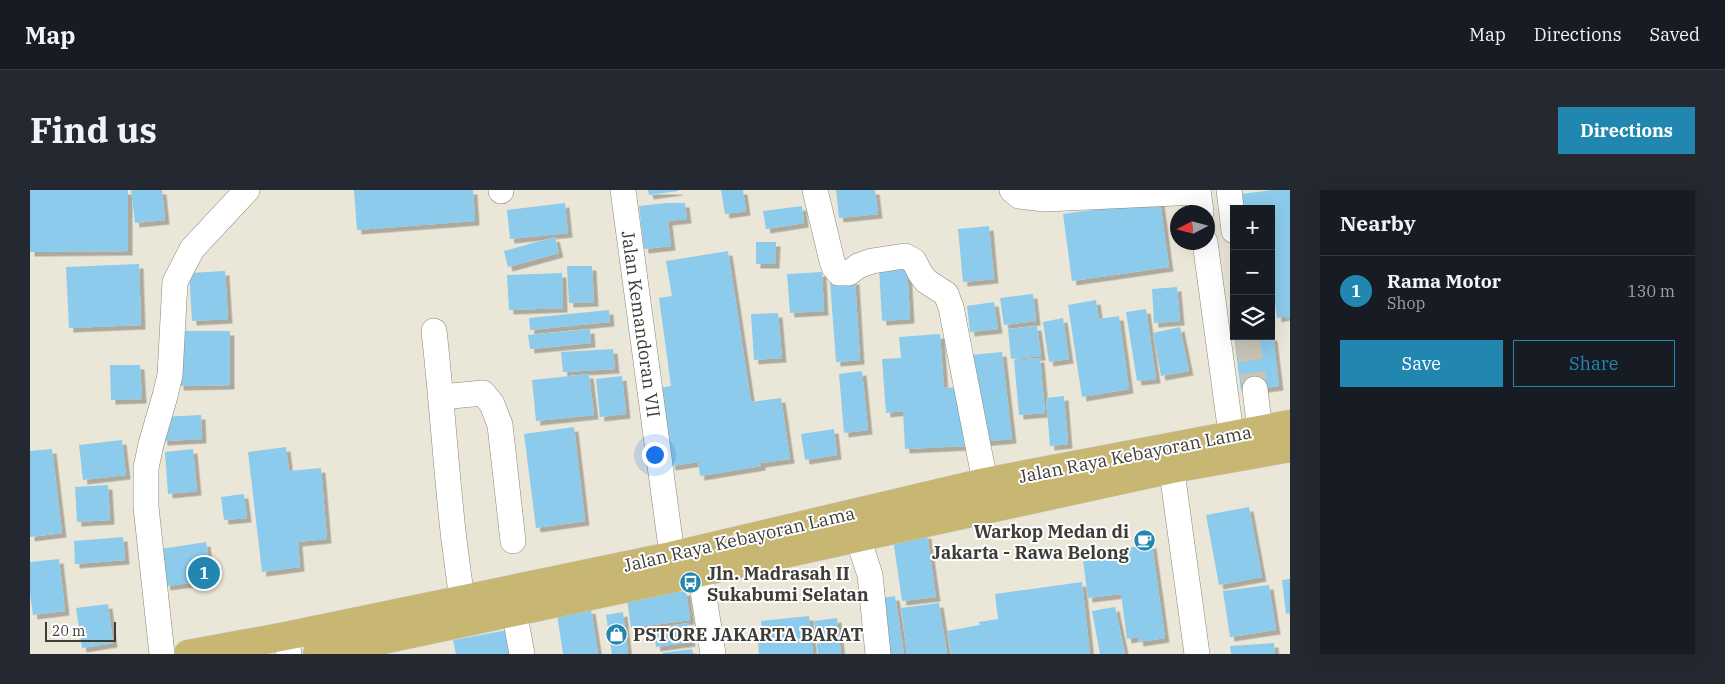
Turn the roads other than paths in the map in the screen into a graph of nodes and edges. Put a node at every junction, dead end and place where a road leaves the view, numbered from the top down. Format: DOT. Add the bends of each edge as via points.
graph roads {
  1 [pos="247,190"];
  2 [pos="623,190"];
  3 [pos="815,190"];
  4 [pos="1012,190"];
  5 [pos="1229,190"];
  6 [pos="1199,198"];
  7 [pos="1231,205"];
  8 [pos="1206,250"];
  9 [pos="434,331"];
  10 [pos="1255,389"];
  11 [pos="441,397"];
  12 [pos="1290,424"];
  13 [pos="1261,441"];
  14 [pos="1232,446"];
  15 [pos="1290,448"];
  16 [pos="1170,458"];
  17 [pos="985,482"];
  18 [pos="1043,484"];
  19 [pos="960,502"];
  20 [pos="853,526"];
  21 [pos="514,541"];
  22 [pos="686,564"];
  23 [pos="514,611"];
  24 [pos="454,613"];
  25 [pos="287,645"];
  26 [pos="162,654"];
  27 [pos="188,654"];
  28 [pos="317,654"];
  29 [pos="522,654"];
  30 [pos="713,654"];
  31 [pos="878,654"];
  32 [pos="1197,654"];
  1 -- 26 [label="street" via="192,249 176,282 170,375 146,468 146,507"];
  2 -- 22 [label="street, Jalan Kemandoran VII"];
  3 -- 17 [label="street" via="832,261 840,273 850,273 872,261 905,256 914,261 926,281 946,294 952,307"];
  4 -- 6 [label="street" via="1019,196 1045,199"];
  5 -- 7 [label="street"];
  8 -- 14 [label="street"];
  9 -- 11 [label="street"];
  10 -- 13 [label="street"];
  11 -- 21 [label="street" via="483,393 492,404 500,425"];
  11 -- 24 [label="street"];
  12 -- 13 [label="main road, Jalan Raya Kebayoran Lama"];
  13 -- 14 [label="main road, Jalan Raya Kebayoran Lama"];
  13 -- 15 [label="main road, Jalan Raya Kebayoran Lama"];
  14 -- 16 [label="main road, Jalan Raya Kebayoran Lama"];
  16 -- 18 [label="main road, Jalan Raya Kebayoran Lama"];
  16 -- 32 [label="street"];
  17 -- 18 [label="main road, Jalan Raya Kebayoran Lama"];
  17 -- 19 [label="main road, Jalan Raya Kebayoran Lama"];
  18 -- 19 [label="main road, Jalan Raya Kebayoran Lama"];
  19 -- 20 [label="main road, Jalan Raya Kebayoran Lama"];
  20 -- 22 [label="main road, Jalan Raya Kebayoran Lama"];
  20 -- 31 [label="street" via="870,574"];
  22 -- 23 [label="main road, Jalan Raya Kebayoran Lama"];
  22 -- 24 [label="main road, Jalan Raya Kebayoran Lama"];
  22 -- 30 [label="street, Jalan Kemandoran VII"];
  23 -- 24 [label="main road, Jalan Raya Kebayoran Lama"];
  23 -- 29 [label="street"];
  24 -- 25 [label="main road, Jalan Raya Kebayoran Lama" via="391,614"];
  24 -- 28 [label="main road, Jalan Raya Kebayoran Lama"];
  25 -- 27 [label="main road, Jalan Raya Kebayoran Lama"];
}
